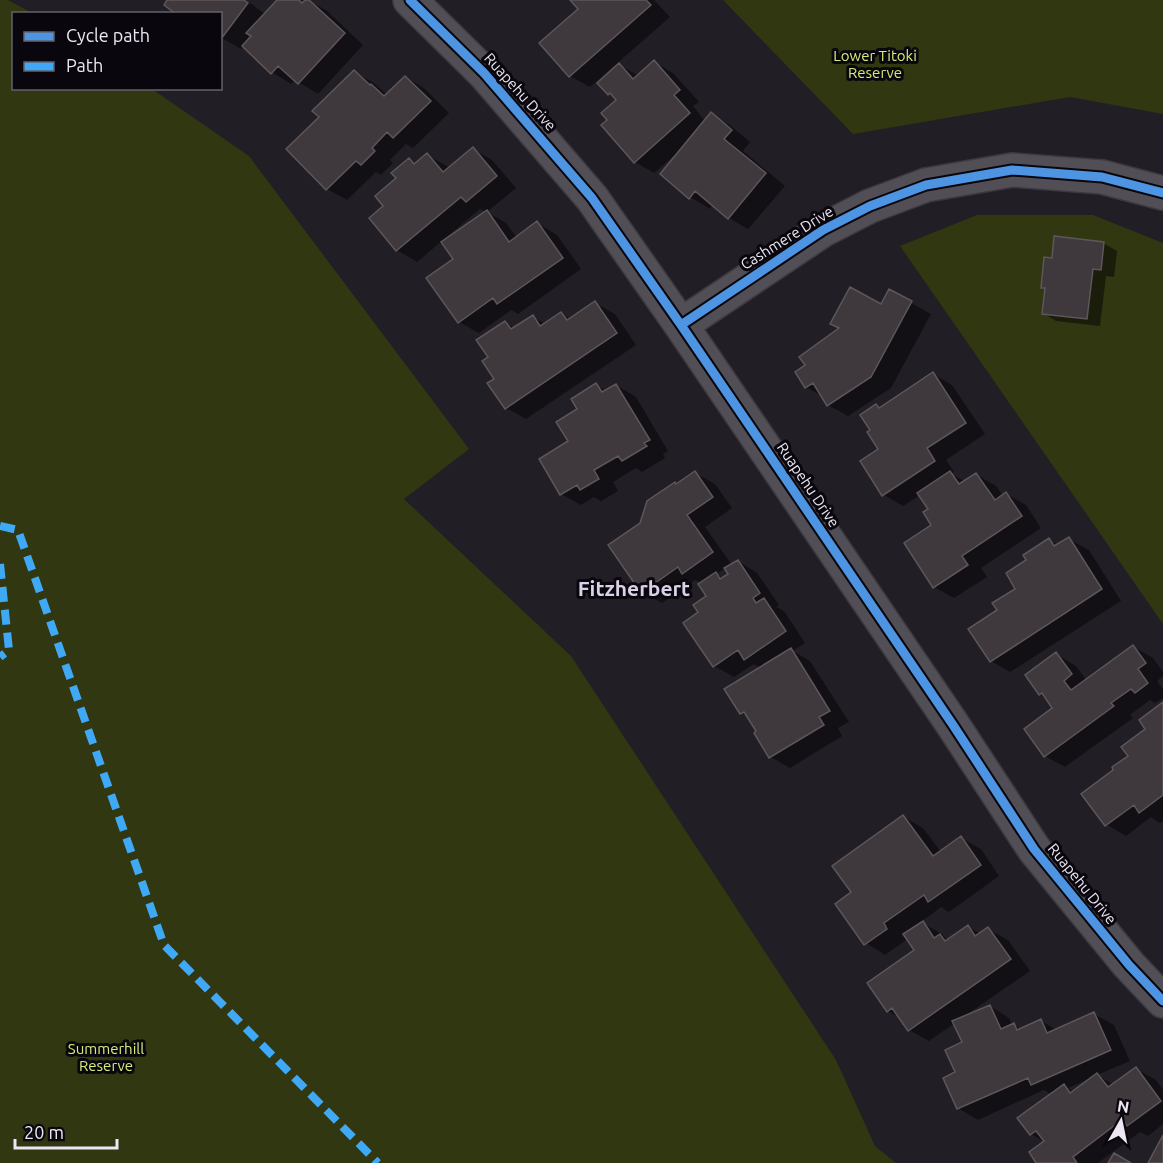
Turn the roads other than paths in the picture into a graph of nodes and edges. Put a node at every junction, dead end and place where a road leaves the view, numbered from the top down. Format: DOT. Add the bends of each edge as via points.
graph roads {
  1 [pos="410,0"];
  2 [pos="1163,193"];
  3 [pos="681,325"];
  4 [pos="1163,1001"];
  1 -- 3 [label="street, Ruapehu Drive" via="484,72 592,198"];
  2 -- 3 [label="street, Cashmere Drive" via="1102,177 1012,170 926,185 870,206 823,230"];
  3 -- 4 [label="street, Ruapehu Drive" via="1034,849"];
}
